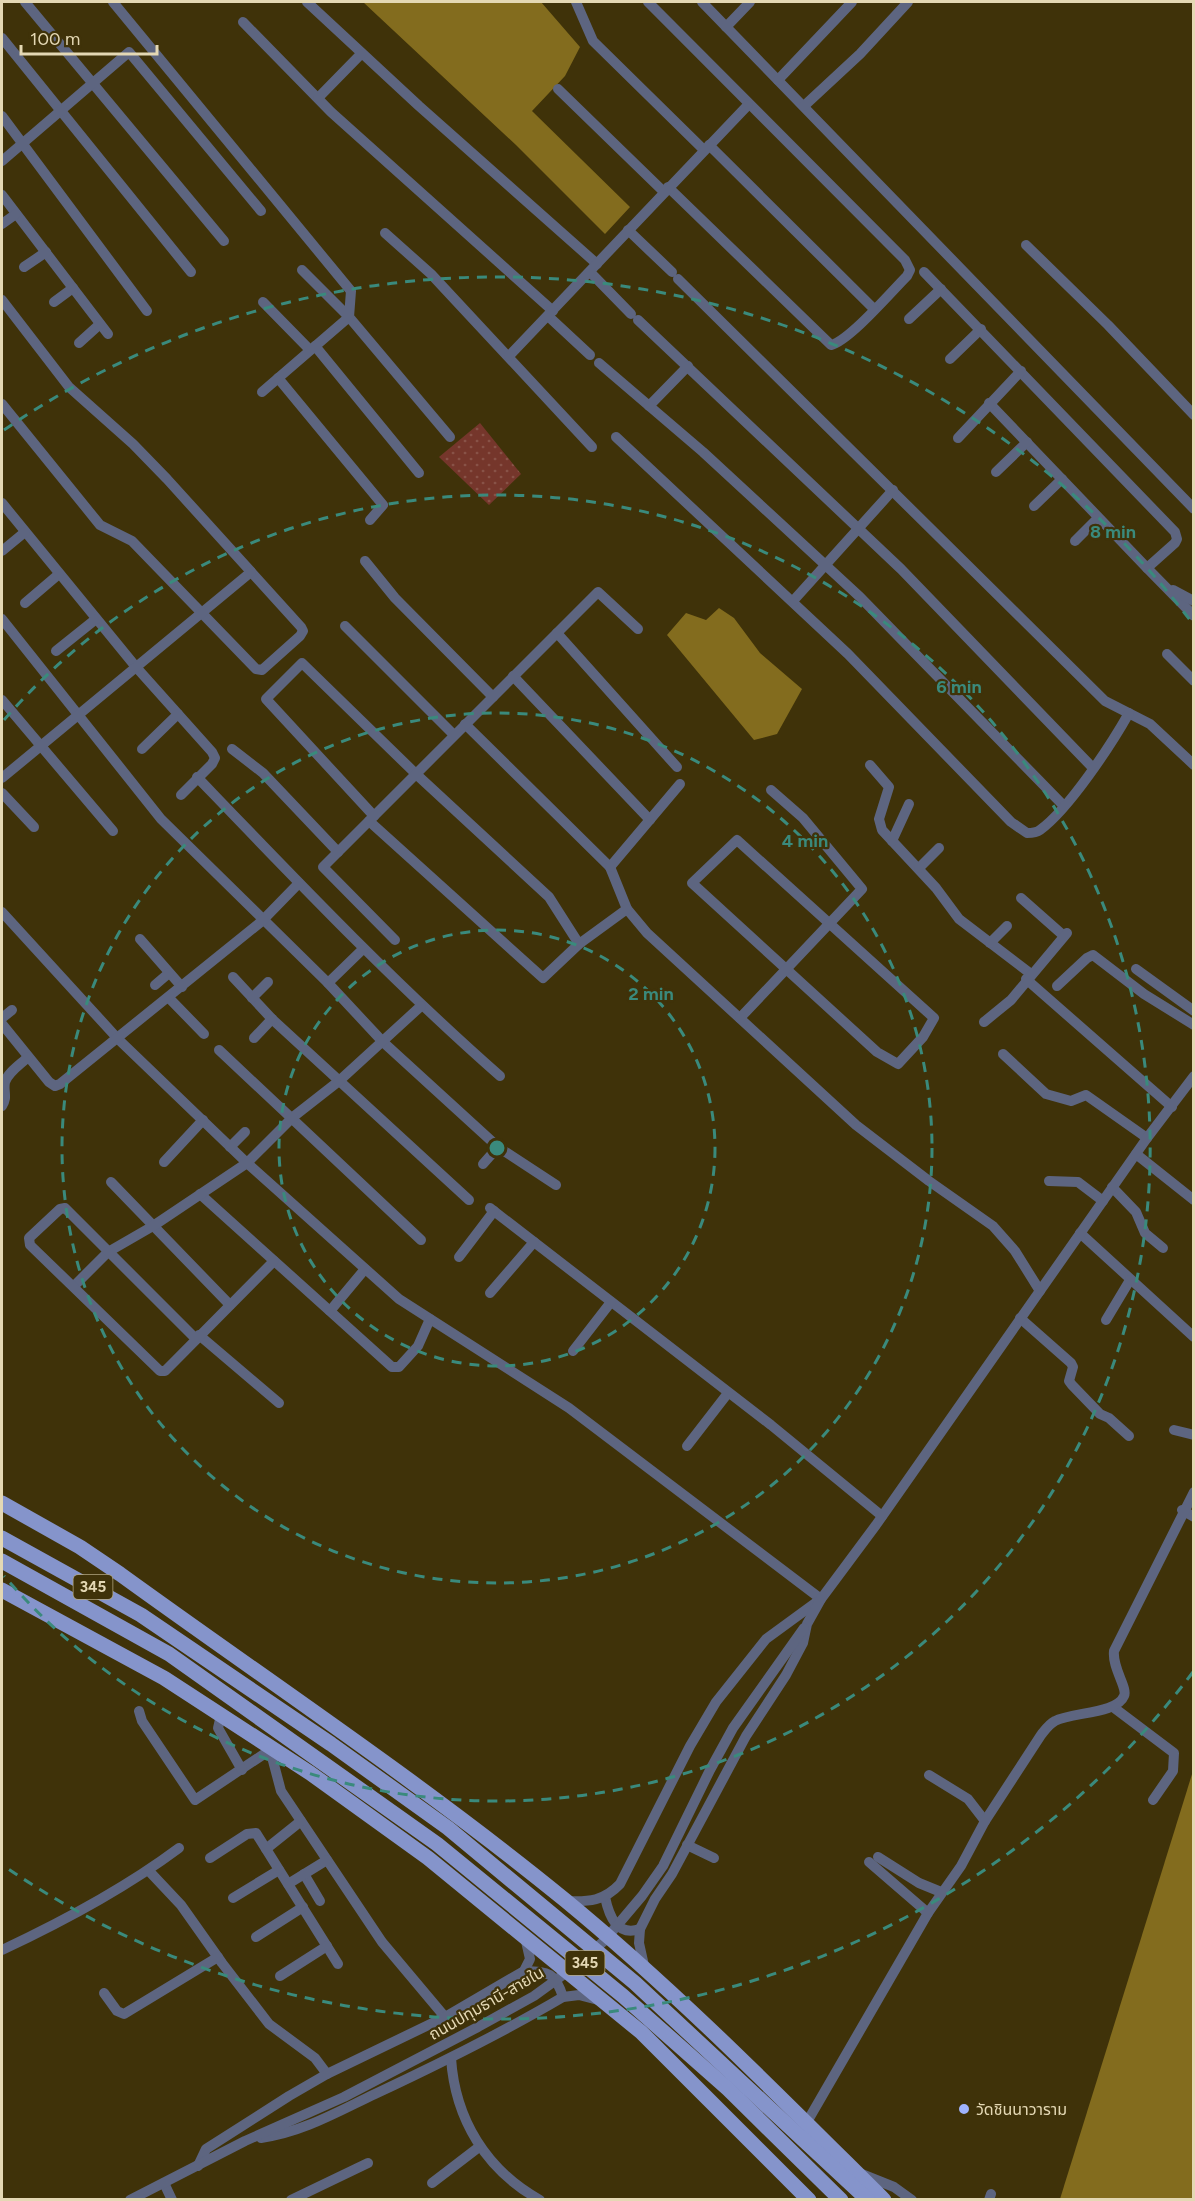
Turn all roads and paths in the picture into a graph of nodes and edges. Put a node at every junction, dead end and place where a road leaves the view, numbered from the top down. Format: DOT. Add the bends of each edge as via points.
graph roads {
  1 [pos="25,2"];
  2 [pos="113,2"];
  3 [pos="307,2"];
  4 [pos="576,2"];
  5 [pos="648,2"];
  6 [pos="702,2"];
  7 [pos="750,2"];
  8 [pos="852,2"];
  9 [pos="908,2"];
  10 [pos="243,22"];
  11 [pos="726,27"];
  12 [pos="2,38"];
  13 [pos="361,54"];
  14 [pos="778,80"];
  15 [pos="94,82"];
  16 [pos="558,89"];
  17 [pos="318,98"];
  18 [pos="748,105"];
  19 [pos="804,106"];
  20 [pos="60,111"];
  21 [pos="2,117"];
  22 [pos="23,142"];
  23 [pos="706,148"];
  24 [pos="2,160"];
  25 [pos="666,190"];
  26 [pos="2,195"];
  27 [pos="261,211"];
  28 [pos="16,214"];
  29 [pos="2,224"];
  30 [pos="628,230"];
  31 [pos="386,233"];
  32 [pos="224,241"];
  33 [pos="1026,244"];
  34 [pos="46,252"];
  35 [pos="24,267"];
  36 [pos="593,268"];
  37 [pos="302,270"];
  38 [pos="190,272"];
  39 [pos="924,272"];
  40 [pos="73,288"];
  41 [pos="941,289"];
  42 [pos="2,300"];
  43 [pos="54,302"];
  44 [pos="263,302"];
  45 [pos="874,309"];
  46 [pos="147,310"];
  47 [pos="550,314"];
  48 [pos="349,317"];
  49 [pos="909,319"];
  50 [pos="100,324"];
  51 [pos="981,329"];
  52 [pos="108,334"];
  53 [pos="79,343"];
  54 [pos="313,348"];
  55 [pos="590,355"];
  56 [pos="509,356"];
  57 [pos="950,358"];
  58 [pos="599,363"];
  59 [pos="688,366"];
  60 [pos="1021,371"];
  61 [pos="278,378"];
  62 [pos="261,392"];
  63 [pos="989,403"];
  64 [pos="2,404"];
  65 [pos="649,406"];
  66 [pos="1194,415"];
  67 [pos="450,437"];
  68 [pos="616,437"];
  69 [pos="958,438"];
  70 [pos="1027,442"];
  71 [pos="592,447"];
  72 [pos="996,472"];
  73 [pos="419,473"];
  74 [pos="1062,479"];
  75 [pos="892,490"];
  76 [pos="2,503"];
  77 [pos="1034,506"];
  78 [pos="1194,509"];
  79 [pos="1098,518"];
  80 [pos="370,520"];
  81 [pos="857,529"];
  82 [pos="25,532"];
  83 [pos="1075,541"];
  84 [pos="2,551"];
  85 [pos="365,561"];
  86 [pos="825,564"];
  87 [pos="1147,568"];
  88 [pos="251,572"];
  89 [pos="59,574"];
  90 [pos="1170,589"];
  91 [pos="793,601"];
  92 [pos="1194,601"];
  93 [pos="25,603"];
  94 [pos="203,612"];
  95 [pos="1193,615"];
  96 [pos="2,619"];
  97 [pos="96,619"];
  98 [pos="345,626"];
  99 [pos="638,629"];
  100 [pos="557,633"];
  101 [pos="56,651"];
  102 [pos="1167,654"];
  103 [pos="136,667"];
  104 [pos="513,676"];
  105 [pos="1194,681"];
  106 [pos="492,697"];
  107 [pos="2,700"];
  108 [pos="1129,713"];
  109 [pos="178,714"];
  110 [pos="77,716"];
  111 [pos="465,724"];
  112 [pos="454,735"];
  113 [pos="41,747"];
  114 [pos="142,749"];
  115 [pos="232,749"];
  116 [pos="870,765"];
  117 [pos="1194,765"];
  118 [pos="677,767"];
  119 [pos="1093,768"];
  120 [pos="416,774"];
  121 [pos="198,777"];
  122 [pos="2,778"];
  123 [pos="680,784"];
  124 [pos="771,790"];
  125 [pos="2,793"];
  126 [pos="181,795"];
  127 [pos="909,804"];
  128 [pos="1063,805"];
  129 [pos="371,818"];
  130 [pos="650,820"];
  131 [pos="33,827"];
  132 [pos="113,831"];
  133 [pos="892,841"];
  134 [pos="939,848"];
  135 [pos="338,852"];
  136 [pos="610,867"];
  137 [pos="919,868"];
  138 [pos="299,883"];
  139 [pos="1021,898"];
  140 [pos="627,909"];
  141 [pos="2,912"];
  142 [pos="262,921"];
  143 [pos="829,924"];
  144 [pos="1007,926"];
  145 [pos="140,939"];
  146 [pos="395,940"];
  147 [pos="990,943"];
  148 [pos="579,944"];
  149 [pos="363,949"];
  150 [pos="787,969"];
  151 [pos="1136,969"];
  152 [pos="169,973"];
  153 [pos="232,977"];
  154 [pos="1029,977"];
  155 [pos="268,982"];
  156 [pos="328,983"];
  157 [pos="154,985"];
  158 [pos="1058,986"];
  159 [pos="182,987"];
  160 [pos="169,998"];
  161 [pos="252,998"];
  162 [pos="421,1006"];
  163 [pos="12,1010"];
  164 [pos="1194,1011"];
  165 [pos="2,1018"];
  166 [pos="740,1018"];
  167 [pos="272,1019"];
  168 [pos="984,1022"];
  169 [pos="2,1024"];
  170 [pos="1194,1025"];
  171 [pos="204,1034"];
  172 [pos="254,1038"];
  173 [pos="118,1039"];
  174 [pos="383,1042"];
  175 [pos="219,1050"];
  176 [pos="1003,1054"];
  177 [pos="28,1057"];
  178 [pos="500,1076"];
  179 [pos="1194,1076"];
  180 [pos="339,1081"];
  181 [pos="2,1106"];
  182 [pos="1172,1107"];
  183 [pos="293,1117"];
  184 [pos="202,1120"];
  185 [pos="245,1132"];
  186 [pos="1146,1138"];
  187 [pos="230,1147"];
  188 [pos="498,1147"];
  189 [pos="1136,1154"];
  190 [pos="164,1162"];
  191 [pos="247,1163"];
  192 [pos="483,1164"];
  193 [pos="1049,1180"];
  194 [pos="111,1182"];
  195 [pos="556,1185"];
  196 [pos="1112,1187"];
  197 [pos="200,1194"];
  198 [pos="469,1200"];
  199 [pos="1194,1200"];
  200 [pos="1102,1201"];
  201 [pos="153,1226"];
  202 [pos="1080,1233"];
  203 [pos="421,1240"];
  204 [pos="534,1242"];
  205 [pos="1163,1248"];
  206 [pos="108,1252"];
  207 [pos="459,1257"];
  208 [pos="274,1261"];
  209 [pos="365,1269"];
  210 [pos="1130,1280"];
  211 [pos="74,1286"];
  212 [pos="1040,1291"];
  213 [pos="490,1293"];
  214 [pos="611,1302"];
  215 [pos="230,1305"];
  216 [pos="330,1311"];
  217 [pos="1020,1318"];
  218 [pos="430,1319"];
  219 [pos="1106,1320"];
  220 [pos="198,1337"];
  221 [pos="1194,1337"];
  222 [pos="573,1351"];
  223 [pos="728,1393"];
  224 [pos="279,1403"];
  225 [pos="1174,1430"];
  226 [pos="1194,1435"];
  227 [pos="1129,1436"];
  228 [pos="687,1446"];
  229 [pos="1194,1492"];
  230 [pos="2,1503"];
  231 [pos="1182,1510"];
  232 [pos="882,1516"];
  233 [pos="1194,1517"];
  234 [pos="2,1538"];
  235 [pos="2,1561"];
  236 [pos="2,1590"];
  237 [pos="821,1599"];
  238 [pos="807,1624"];
  239 [pos="1113,1707"];
  240 [pos="311,1708"];
  241 [pos="280,1710"];
  242 [pos="139,1711"];
  243 [pos="221,1715"];
  244 [pos="273,1748"];
  245 [pos="309,1751"];
  246 [pos="242,1770"];
  247 [pos="929,1775"];
  248 [pos="336,1791"];
  249 [pos="1153,1800"];
  250 [pos="301,1821"];
  251 [pos="985,1821"];
  252 [pos="687,1845"];
  253 [pos="179,1848"];
  254 [pos="266,1849"];
  255 [pos="210,1858"];
  256 [pos="714,1858"];
  257 [pos="327,1860"];
  258 [pos="279,1869"];
  259 [pos="149,1871"];
  260 [pos="304,1874"];
  261 [pos="288,1884"];
  262 [pos="941,1892"];
  263 [pos="605,1897"];
  264 [pos="233,1898"];
  265 [pos="320,1901"];
  266 [pos="567,1902"];
  267 [pos="303,1907"];
  268 [pos="928,1913"];
  269 [pos="640,1929"];
  270 [pos="524,1935"];
  271 [pos="256,1937"];
  272 [pos="327,1946"];
  273 [pos="2,1950"];
  274 [pos="218,1958"];
  275 [pos="338,1964"];
  276 [pos="645,1970"];
  277 [pos="524,1971"];
  278 [pos="280,1976"];
  279 [pos="104,1994"];
  280 [pos="674,1996"];
  281 [pos="563,1997"];
  282 [pos="614,2009"];
  283 [pos="445,2017"];
  284 [pos="641,2032"];
  285 [pos="451,2058"];
  286 [pos="327,2074"];
  287 [pos="738,2077"];
  288 [pos="728,2089"];
  289 [pos="807,2122"];
  290 [pos="245,2141"];
  291 [pos="480,2147"];
  292 [pos="368,2163"];
  293 [pos="198,2166"];
  294 [pos="856,2172"];
  295 [pos="164,2183"];
  296 [pos="432,2183"];
  297 [pos="130,2199"];
  298 [pos="172,2199"];
  299 [pos="291,2199"];
  300 [pos="540,2199"];
  301 [pos="809,2199"];
  302 [pos="841,2199"];
  303 [pos="868,2199"];
  304 [pos="884,2199"];
  305 [pos="912,2199"];
  1 -- 15 [label="street"];
  2 -- 48 [label="street" via="351,291"];
  3 -- 13 [label="street"];
  4 -- 23 [label="street" via="593,41"];
  5 -- 18 [label="street"];
  6 -- 11 [label="street"];
  7 -- 11 [label="street"];
  8 -- 14 [label="street"];
  9 -- 19 [label="street"];
  10 -- 17 [label="street"];
  11 -- 14 [label="street"];
  12 -- 20 [label="street"];
  13 -- 17 [label="street"];
  13 -- 36 [label="street"];
  14 -- 19 [label="street"];
  15 -- 20 [label="street"];
  15 -- 27 [label="street" via="129,52"];
  15 -- 32 [label="street"];
  16 -- 25 [label="street"];
  17 -- 47 [label="street"];
  18 -- 23 [label="street"];
  18 -- 45 [label="street" via="909,264 907,276"];
  19 -- 78 [label="street"];
  20 -- 22 [label="street"];
  20 -- 38 [label="street"];
  21 -- 22 [label="street"];
  22 -- 24 [label="street"];
  22 -- 46 [label="street"];
  23 -- 25 [label="street"];
  23 -- 45 [label="street"];
  25 -- 30 [label="street"];
  25 -- 45 [label="street" via="827,343 840,342"];
  26 -- 28 [label="street"];
  28 -- 29 [label="street"];
  28 -- 34 [label="street"];
  30 -- 36 [label="street"];
  30 -- 75 [label="street"];
  31 -- 56 [label="street"];
  33 -- 66 [label="street"];
  34 -- 35 [label="street"];
  34 -- 40 [label="street"];
  36 -- 47 [label="street"];
  36 -- 59 [label="street" via="634,317"];
  37 -- 48 [label="street"];
  39 -- 41 [label="street"];
  40 -- 43 [label="street"];
  40 -- 50 [label="street"];
  41 -- 49 [label="street"];
  41 -- 51 [label="street"];
  42 -- 88 [label="street" via="69,387 160,472"];
  44 -- 54 [label="street"];
  47 -- 55 [label="street"];
  47 -- 56 [label="street"];
  48 -- 54 [label="street"];
  48 -- 67 [label="street"];
  50 -- 52 [label="street"];
  50 -- 53 [label="street"];
  51 -- 57 [label="street"];
  51 -- 60 [label="street"];
  54 -- 61 [label="street"];
  54 -- 73 [label="street"];
  56 -- 71 [label="street"];
  58 -- 65 [label="street"];
  59 -- 65 [label="street"];
  59 -- 81 [label="street"];
  60 -- 63 [label="street"];
  60 -- 87 [label="street" via="1177,535 1175,543"];
  61 -- 62 [label="street"];
  61 -- 80 [label="street" via="383,505"];
  63 -- 69 [label="street"];
  63 -- 70 [label="street"];
  64 -- 94 [label="street" via="100,525 132,541"];
  65 -- 86 [label="street"];
  68 -- 91 [label="street"];
  70 -- 72 [label="street"];
  70 -- 74 [label="street"];
  74 -- 77 [label="street"];
  74 -- 79 [label="street"];
  75 -- 81 [label="street"];
  75 -- 108 [label="street" via="1105,701"];
  76 -- 82 [label="street"];
  79 -- 83 [label="street"];
  79 -- 87 [label="street"];
  81 -- 86 [label="street"];
  81 -- 119 [label="street" via="901,569"];
  82 -- 84 [label="street"];
  82 -- 89 [label="street"];
  85 -- 106 [label="street" via="395,598"];
  86 -- 91 [label="street"];
  86 -- 128 [label="street"];
  87 -- 90 [label="street"];
  88 -- 94 [label="street"];
  88 -- 94 [label="street" via="303,632 262,669 256,669"];
  89 -- 93 [label="street"];
  89 -- 97 [label="street"];
  90 -- 92 [label="street"];
  90 -- 95 [label="street"];
  91 -- 128 [label="street" via="1019,829 1027,833 1041,830"];
  94 -- 103 [label="street"];
  96 -- 110 [label="street"];
  97 -- 101 [label="street"];
  97 -- 103 [label="street"];
  98 -- 112 [label="street"];
  99 -- 100 [label="street" via="598,592"];
  100 -- 104 [label="street"];
  100 -- 118 [label="street"];
  102 -- 105 [label="street"];
  103 -- 109 [label="street"];
  103 -- 110 [label="street"];
  104 -- 106 [label="street"];
  104 -- 130 [label="street"];
  106 -- 111 [label="street"];
  107 -- 113 [label="street"];
  108 -- 117 [label="street" via="1165,736"];
  108 -- 119 [label="street"];
  109 -- 114 [label="street"];
  109 -- 121 [label="street" via="215,758"];
  110 -- 113 [label="street"];
  110 -- 142 [label="street" via="161,819"];
  111 -- 112 [label="street"];
  111 -- 136 [label="street"];
  112 -- 120 [label="street"];
  113 -- 122 [label="street"];
  113 -- 132 [label="street"];
  115 -- 135 [label="street" via="263,773"];
  116 -- 133 [label="street" via="889,787 879,824"];
  119 -- 128 [label="street"];
  120 -- 129 [label="street"];
  120 -- 129 [label="street" via="302,663 266,699"];
  120 -- 148 [label="street" via="549,897"];
  121 -- 126 [label="street"];
  121 -- 138 [label="street"];
  123 -- 130 [label="street"];
  124 -- 143 [label="street" via="803,818 862,889"];
  125 -- 131 [label="street"];
  127 -- 133 [label="street"];
  129 -- 135 [label="street"];
  129 -- 148 [label="street" via="543,978"];
  130 -- 136 [label="street"];
  133 -- 137 [label="street"];
  134 -- 137 [label="street"];
  135 -- 146 [label="street" via="323,867"];
  136 -- 140 [label="street"];
  137 -- 147 [label="street" via="958,919"];
  138 -- 142 [label="street"];
  138 -- 149 [label="street"];
  139 -- 154 [label="street" via="1065,934"];
  140 -- 148 [label="street"];
  140 -- 166 [label="street" via="647,933"];
  141 -- 173 [label="street"];
  142 -- 156 [label="street"];
  142 -- 159 [label="street"];
  143 -- 150 [label="street"];
  143 -- 150 [label="street" via="737,840 692,883"];
  143 -- 150 [label="street" via="934,1018 923,1037 898,1064 876,1052"];
  144 -- 147 [label="street"];
  145 -- 152 [label="street"];
  147 -- 154 [label="street"];
  149 -- 156 [label="street"];
  149 -- 162 [label="street"];
  150 -- 166 [label="street"];
  151 -- 164 [label="street"];
  152 -- 157 [label="street"];
  152 -- 159 [label="street"];
  153 -- 161 [label="street"];
  154 -- 168 [label="street" via="1006,1005"];
  154 -- 182 [label="street"];
  155 -- 161 [label="street"];
  156 -- 174 [label="street"];
  158 -- 170 [label="street" via="1093,955 1144,994"];
  159 -- 160 [label="street"];
  160 -- 171 [label="street"];
  160 -- 173 [label="street"];
  161 -- 167 [label="street"];
  162 -- 174 [label="street"];
  162 -- 178 [label="street"];
  163 -- 165 [label="street"];
  166 -- 212 [label="street" via="856,1125 993,1226 1015,1251"];
  167 -- 172 [label="street"];
  167 -- 180 [label="street"];
  169 -- 177 [label="street"];
  173 -- 177 [label="street" via="55,1086"];
  173 -- 184 [label="street"];
  174 -- 180 [label="street"];
  174 -- 188 [label="street"];
  175 -- 183 [label="street"];
  176 -- 186 [label="street" via="1046,1094 1071,1101 1086,1095"];
  177 -- 181 [label="street" via="8,1076"];
  179 -- 182 [label="street"];
  180 -- 183 [label="street"];
  180 -- 198 [label="street"];
  182 -- 186 [label="street"];
  183 -- 191 [label="street"];
  183 -- 203 [label="street"];
  184 -- 187 [label="street"];
  184 -- 190 [label="street"];
  185 -- 187 [label="street"];
  186 -- 189 [label="street"];
  187 -- 191 [label="street"];
  188 -- 192 [label="street"];
  188 -- 195 [label="street"];
  189 -- 196 [label="street"];
  189 -- 199 [label="street"];
  191 -- 197 [label="street"];
  191 -- 209 [label="street"];
  193 -- 200 [label="street" via="1078,1182"];
  194 -- 201 [label="street"];
  196 -- 200 [label="street"];
  196 -- 205 [label="street" via="1136,1212 1144,1233"];
  197 -- 201 [label="street"];
  197 -- 208 [label="street"];
  200 -- 202 [label="street"];
  201 -- 206 [label="street"];
  201 -- 215 [label="street"];
  202 -- 210 [label="street"];
  202 -- 212 [label="street"];
  204 -- 207 [label="street" via="492,1210"];
  204 -- 213 [label="street"];
  204 -- 214 [label="street"];
  206 -- 211 [label="street"];
  206 -- 211 [label="street" via="65,1208 29,1238 30,1245"];
  206 -- 220 [label="street"];
  208 -- 215 [label="street"];
  208 -- 216 [label="street"];
  209 -- 216 [label="street"];
  209 -- 218 [label="street" via="399,1299"];
  210 -- 219 [label="street"];
  210 -- 221 [label="street"];
  211 -- 220 [label="street" via="160,1371 165,1371"];
  212 -- 217 [label="street"];
  214 -- 222 [label="street"];
  214 -- 223 [label="street"];
  215 -- 220 [label="street"];
  216 -- 218 [label="street" via="396,1369 417,1346"];
  217 -- 227 [label="street" via="1071,1363 1072,1385"];
  217 -- 232 [label="street"];
  218 -- 237 [label="street" via="569,1408"];
  220 -- 224 [label="street"];
  223 -- 228 [label="street"];
  223 -- 232 [label="street"];
  225 -- 226 [label="street"];
  229 -- 231 [label="street"];
  230 -- 240 [label="main road" via="80,1547"];
  231 -- 233 [label="street"];
  231 -- 239 [label="street" via="1114,1651 1114,1668 1125,1692"];
  232 -- 237 [label="street"];
  234 -- 241 [label="main road, 345" via="182,1642"];
  235 -- 245 [label="main road, 345" via="169,1654"];
  236 -- 243 [label="main road" via="153,1672"];
  237 -- 238 [label="street"];
  237 -- 263 [label="street" via="766,1638 738,1671 706,1718 627,1875"];
  238 -- 252 [label="street" via="803,1643 786,1675 719,1782"];
  238 -- 290 [label="street, ถนนปทุมธานี-สายใน" via="733,1728 663,1866 604,1941 534,1996 344,2097"];
  239 -- 249 [label="street" via="1174,1753 1173,1771"];
  239 -- 251 [label="street" via="1052,1723"];
  240 -- 241 [label="main road"];
  240 -- 266 [label="main road" via="455,1813"];
  241 -- 287 [label="main road, 345" via="448,1828 635,1983"];
  242 -- 246 [label="street" via="195,1800"];
  243 -- 244 [label="main road"];
  243 -- 246 [label="street" via="218,1728"];
  244 -- 246 [label="street"];
  244 -- 248 [label="main road"];
  244 -- 250 [label="street" via="281,1791"];
  245 -- 248 [label="main road"];
  245 -- 288 [label="main road, 345" via="526,1914"];
  247 -- 251 [label="street" via="968,1799"];
  248 -- 270 [label="main road"];
  250 -- 254 [label="street"];
  250 -- 257 [label="street"];
  251 -- 262 [label="street" via="962,1866"];
  252 -- 256 [label="street"];
  252 -- 269 [label="street"];
  253 -- 259 [label="street"];
  254 -- 255 [label="street" via="256,1833 248,1834"];
  254 -- 258 [label="street"];
  257 -- 260 [label="street"];
  257 -- 283 [label="street" via="382,1942"];
  258 -- 261 [label="street"];
  258 -- 264 [label="street"];
  259 -- 273 [label="street" via="68,1919"];
  259 -- 274 [label="street" via="181,1905"];
  260 -- 261 [label="street"];
  260 -- 265 [label="street"];
  261 -- 267 [label="street"];
  262 -- 268 [label="street"];
  262 -- 268 [label="street" via="873,1859"];
  263 -- 266 [label="street"];
  263 -- 269 [label="street" via="614,1923 625,1931"];
  266 -- 276 [label="main road"];
  267 -- 271 [label="street"];
  267 -- 272 [label="street"];
  268 -- 289 [label="street"];
  269 -- 276 [label="street"];
  270 -- 277 [label="street, ถนนปทุมธานี-สายใน" via="530,1959"];
  270 -- 282 [label="main road"];
  272 -- 275 [label="street"];
  272 -- 278 [label="street"];
  274 -- 279 [label="street" via="124,2014"];
  274 -- 286 [label="street" via="270,2024 315,2058"];
  276 -- 280 [label="main road"];
  277 -- 281 [label="street" via="552,1975"];
  277 -- 283 [label="street, ถนนปทุมธานี-สายใน"];
  280 -- 287 [label="main road"];
  280 -- 289 [label="main road"];
  281 -- 282 [label="street" via="592,1997"];
  281 -- 285 [label="street"];
  282 -- 284 [label="main road"];
  283 -- 286 [label="street, ถนนปทุมธานี-สายใน"];
  284 -- 288 [label="main road"];
  284 -- 301 [label="main road"];
  285 -- 290 [label="street" via="315,2124 284,2135"];
  285 -- 291 [label="street" via="457,2100"];
  286 -- 293 [label="street, ถนนปทุมธานี-สายใน" via="206,2149"];
  287 -- 303 [label="main road, 345"];
  288 -- 302 [label="main road, 345"];
  289 -- 294 [label="main road"];
  290 -- 293 [label="street, ถนนปทุมธานี-สายใน"];
  291 -- 296 [label="street"];
  291 -- 300 [label="street" via="500,2170"];
  292 -- 299 [label="street"];
  293 -- 295 [label="street, ถนนปทุมธานี-สายใน"];
  294 -- 304 [label="main road"];
  294 -- 305 [label="street"];
  295 -- 297 [label="street, ถนนปทุมธานี-สายใน"];
  295 -- 298 [label="street"];
}
